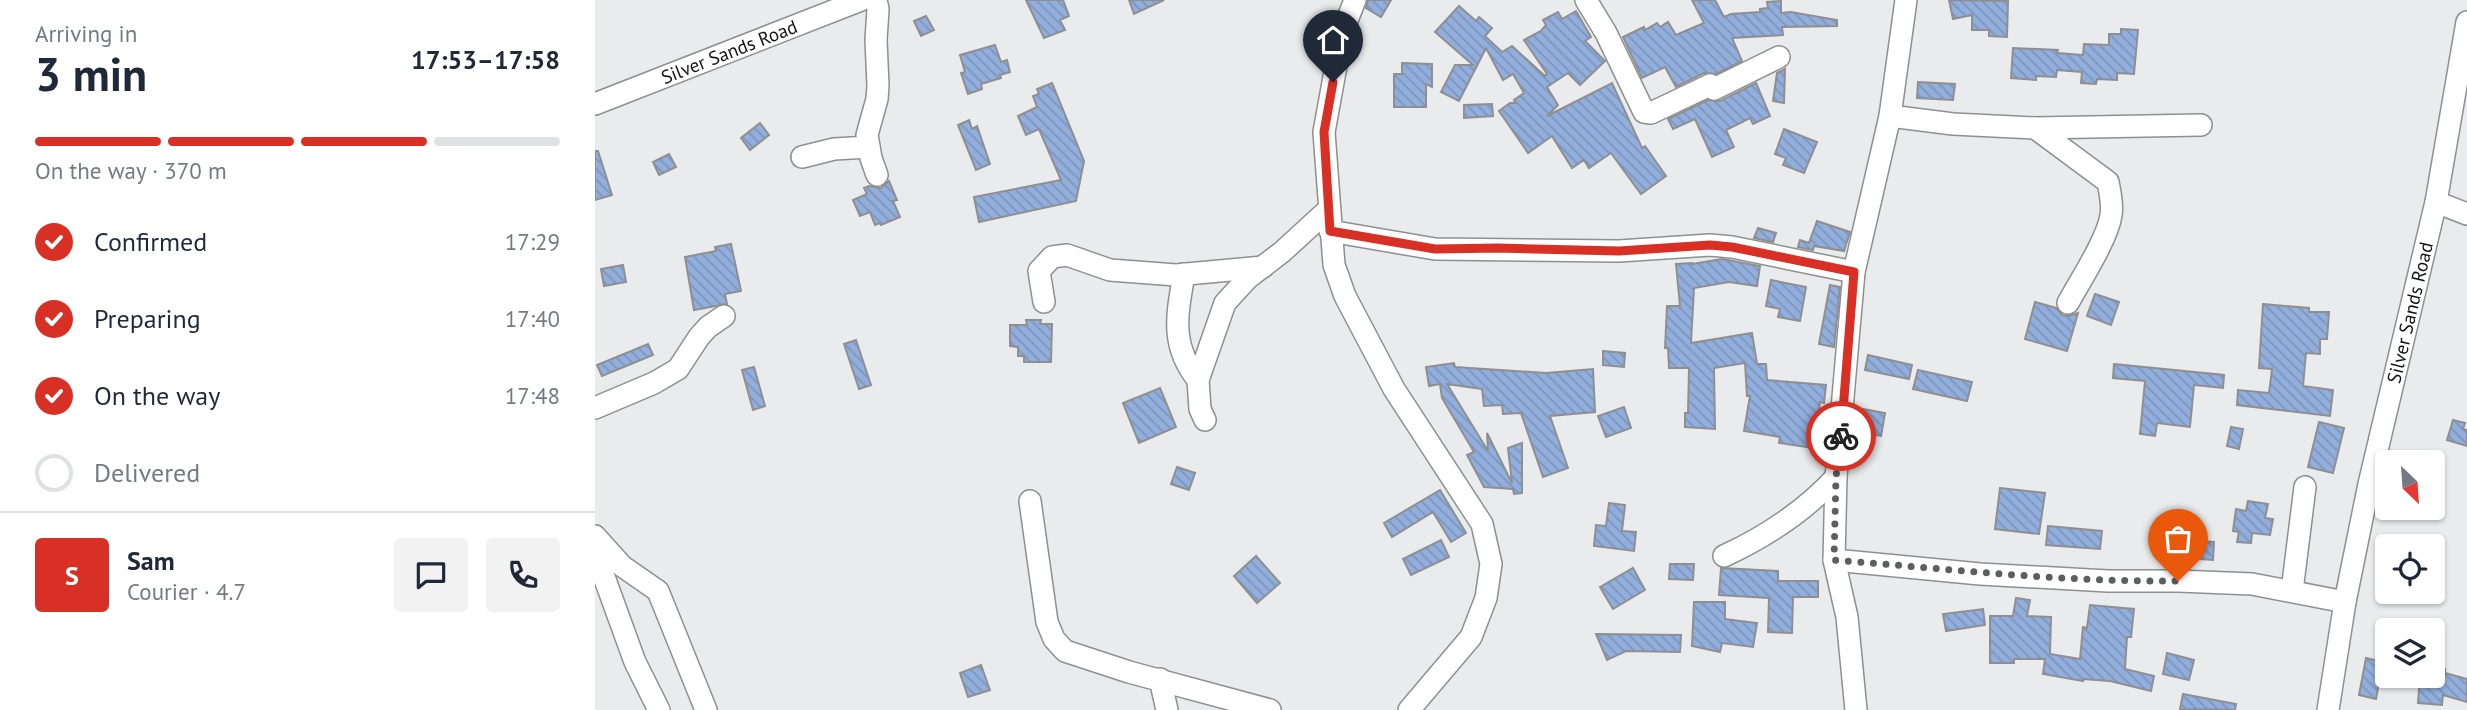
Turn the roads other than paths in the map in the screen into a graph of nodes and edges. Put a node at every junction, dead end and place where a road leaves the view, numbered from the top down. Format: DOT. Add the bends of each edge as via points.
graph roads {
  1 [pos="861,0"];
  2 [pos="876,0"];
  3 [pos="1355,0"];
  4 [pos="1586,0"];
  5 [pos="1906,0"];
  6 [pos="2467,22"];
  7 [pos="1779,58"];
  8 [pos="595,104"];
  9 [pos="1890,116"];
  10 [pos="2201,125"];
  11 [pos="2035,128"];
  12 [pos="869,147"];
  13 [pos="802,157"];
  14 [pos="877,175"];
  15 [pos="2436,202"];
  16 [pos="1328,209"];
  17 [pos="2467,214"];
  18 [pos="1330,231"];
  19 [pos="1263,267"];
  20 [pos="1854,272"];
  21 [pos="1184,274"];
  22 [pos="1044,302"];
  23 [pos="2068,303"];
  24 [pos="724,316"];
  25 [pos="1198,380"];
  26 [pos="595,408"];
  27 [pos="1205,421"];
  28 [pos="1836,477"];
  29 [pos="2305,486"];
  30 [pos="1030,501"];
  31 [pos="595,536"];
  32 [pos="595,552"];
  33 [pos="1724,556"];
  34 [pos="1834,560"];
  35 [pos="2292,591"];
  36 [pos="2345,602"];
  37 [pos="1160,679"];
  38 [pos="659,710"];
  39 [pos="706,710"];
  40 [pos="1167,710"];
  41 [pos="1270,710"];
  42 [pos="1409,710"];
  43 [pos="1856,710"];
  44 [pos="2329,710"];
  1 -- 8 [label="street, Silver Sands Road"];
  2 -- 12 [label="street" via="878,86 868,127"];
  3 -- 16 [label="street" via="1342,33 1324,132"];
  4 -- 7 [label="street" via="1644,112 1651,113 1710,85 1714,89"];
  5 -- 9 [label="street"];
  6 -- 15 [label="street, Silver Sands Road"];
  9 -- 11 [label="street"];
  9 -- 20 [label="street"];
  10 -- 11 [label="street"];
  11 -- 23 [label="street" via="2108,182 2111,195 2108,229"];
  12 -- 13 [label="street"];
  12 -- 14 [label="street"];
  15 -- 17 [label="street"];
  15 -- 36 [label="street, Silver Sands Road"];
  16 -- 18 [label="street"];
  16 -- 19 [label="street"];
  18 -- 20 [label="street" via="1435,249 1619,251 1710,245"];
  18 -- 42 [label="street" via="1334,265 1345,296 1394,389 1482,524 1490,564 1486,597 1471,637"];
  19 -- 21 [label="street"];
  19 -- 25 [label="street" via="1225,303"];
  20 -- 28 [label="street"];
  21 -- 22 [label="street" via="1110,270 1067,255 1052,257 1039,271"];
  21 -- 25 [label="street" via="1178,333 1183,358"];
  24 -- 26 [label="street" via="699,337 678,369"];
  25 -- 27 [label="street"];
  28 -- 33 [label="street" via="1779,527"];
  28 -- 34 [label="street"];
  29 -- 35 [label="street"];
  30 -- 37 [label="street" via="1047,622 1054,639 1065,651"];
  31 -- 39 [label="street" via="622,565 657,590"];
  32 -- 38 [label="street" via="635,662"];
  34 -- 35 [label="street" via="1980,574 2252,584"];
  34 -- 43 [label="street" via="1847,617"];
  35 -- 36 [label="street"];
  36 -- 44 [label="street, Silver Sands Road"];
  37 -- 40 [label="street"];
  37 -- 41 [label="street"];
}
